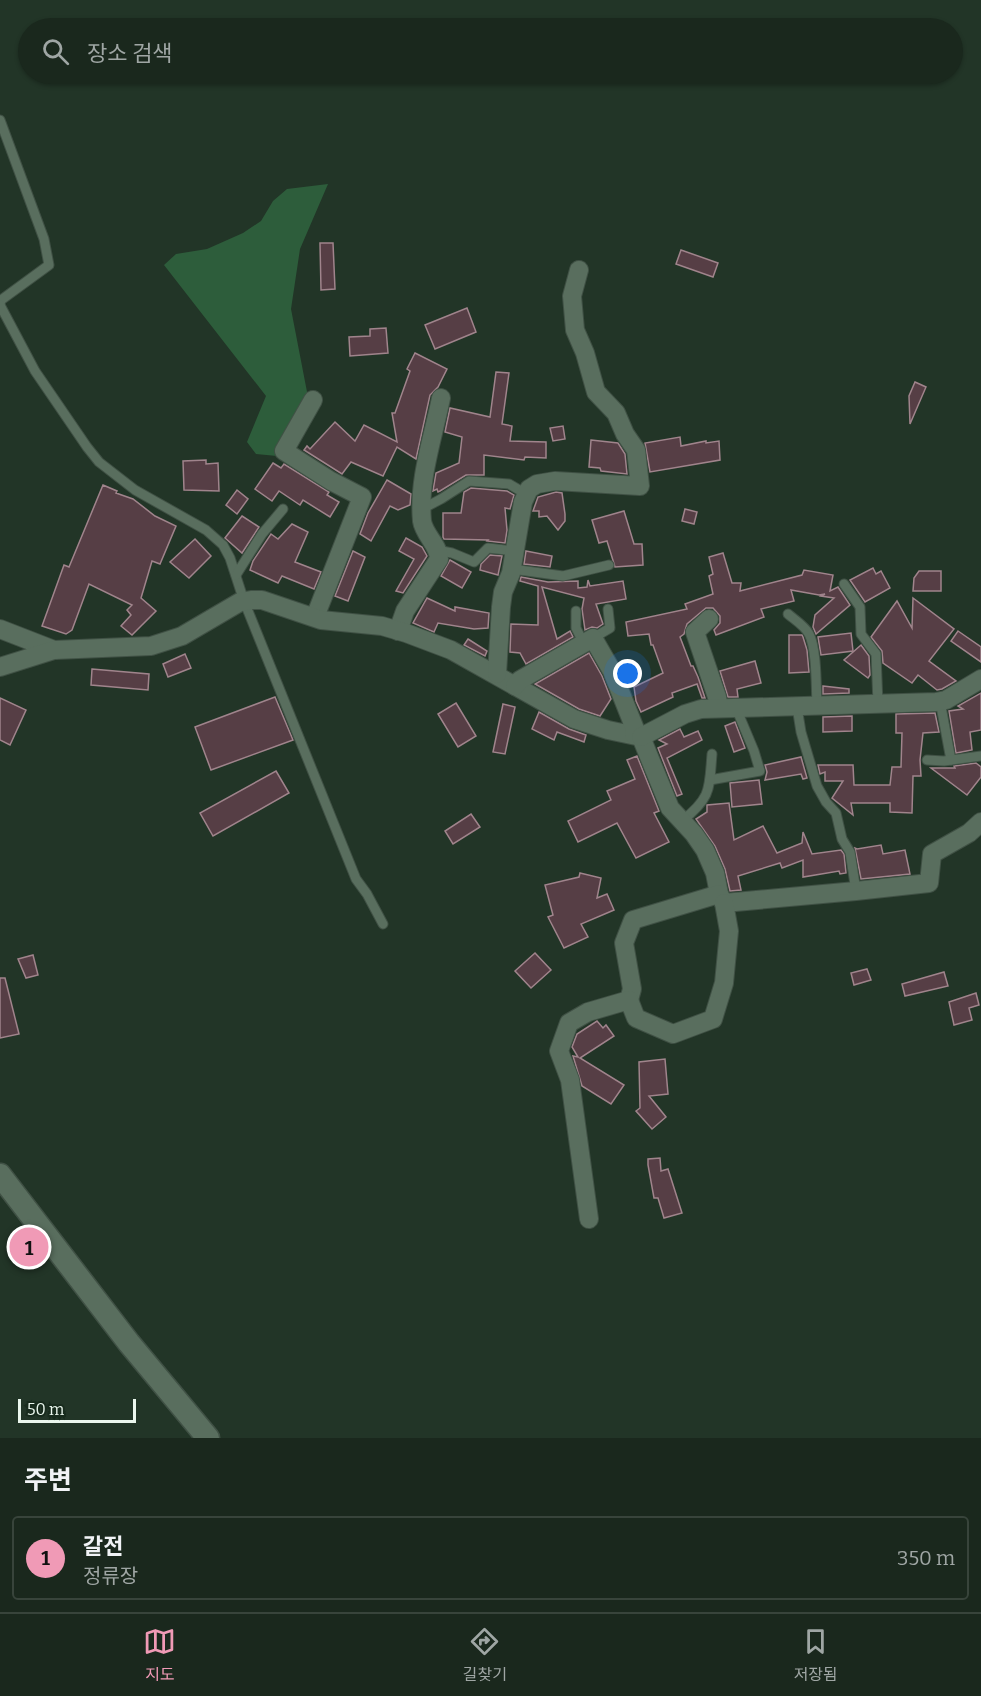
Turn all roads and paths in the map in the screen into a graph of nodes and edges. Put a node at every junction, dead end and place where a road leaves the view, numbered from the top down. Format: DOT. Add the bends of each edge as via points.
graph roads {
  1 [pos="0,120"];
  2 [pos="579,270"];
  3 [pos="0,304"];
  4 [pos="441,398"];
  5 [pos="314,400"];
  6 [pos="526,494"];
  7 [pos="283,509"];
  8 [pos="422,509"];
  9 [pos="437,550"];
  10 [pos="514,560"];
  11 [pos="609,565"];
  12 [pos="236,575"];
  13 [pos="844,584"];
  14 [pos="244,601"];
  15 [pos="608,609"];
  16 [pos="576,611"];
  17 [pos="788,614"];
  18 [pos="315,617"];
  19 [pos="709,619"];
  20 [pos="0,629"];
  21 [pos="398,631"];
  22 [pos="588,641"];
  23 [pos="54,650"];
  24 [pos="0,667"];
  25 [pos="497,674"];
  26 [pos="981,679"];
  27 [pos="515,686"];
  28 [pos="940,701"];
  29 [pos="878,704"];
  30 [pos="817,706"];
  31 [pos="797,707"];
  32 [pos="727,708"];
  33 [pos="637,736"];
  34 [pos="712,754"];
  35 [pos="981,756"];
  36 [pos="927,760"];
  37 [pos="951,760"];
  38 [pos="710,780"];
  39 [pos="682,821"];
  40 [pos="981,822"];
  41 [pos="856,891"];
  42 [pos="721,899"];
  43 [pos="383,924"];
  44 [pos="629,1000"];
  45 [pos="0,1175"];
  46 [pos="589,1219"];
  47 [pos="208,1438"];
  1 -- 3 [label="lane" via="44,239 49,265"];
  2 -- 6 [label="street" via="572,296 575,330 596,392 616,413 636,450 640,486 555,482 537,484"];
  3 -- 12 [label="lane" via="35,371 106,469 216,537 227,550"];
  4 -- 8 [label="street" via="424,471"];
  5 -- 18 [label="street" via="284,451 362,496"];
  6 -- 8 [label="lane" via="509,484 469,481"];
  6 -- 10 [label="street"];
  7 -- 12 [label="lane"];
  8 -- 9 [label="street" via="426,533"];
  9 -- 10 [label="lane" via="474,562 488,548"];
  9 -- 21 [label="street" via="439,559 405,611"];
  10 -- 11 [label="lane" via="563,576"];
  10 -- 25 [label="street" via="503,592"];
  12 -- 14 [label="lane"];
  13 -- 29 [label="lane" via="860,607 861,634 876,654"];
  14 -- 18 [label="street" via="262,600"];
  14 -- 23 [label="street" via="182,636 151,646"];
  14 -- 43 [label="lane" via="356,879"];
  15 -- 22 [label="lane" via="610,628"];
  16 -- 22 [label="lane" via="576,628"];
  17 -- 30 [label="lane" via="809,633"];
  18 -- 21 [label="street"];
  19 -- 32 [label="street" via="695,632 717,696"];
  20 -- 23 [label="street"];
  21 -- 25 [label="street" via="451,650"];
  22 -- 27 [label="street"];
  22 -- 33 [label="street" via="615,679"];
  23 -- 24 [label="street"];
  25 -- 27 [label="street"];
  26 -- 28 [label="street"];
  27 -- 33 [label="street" via="574,719"];
  28 -- 29 [label="street"];
  28 -- 37 [label="lane"];
  29 -- 30 [label="street"];
  30 -- 31 [label="street"];
  31 -- 32 [label="street"];
  31 -- 41 [label="lane" via="817,786 836,813 842,839 850,852"];
  32 -- 33 [label="street" via="701,709"];
  32 -- 38 [label="lane" via="754,750 760,771"];
  33 -- 39 [label="street" via="670,808"];
  34 -- 38 [label="lane"];
  35 -- 37 [label="lane"];
  36 -- 37 [label="lane"];
  38 -- 39 [label="lane" via="702,802"];
  39 -- 42 [label="street" via="705,850"];
  40 -- 41 [label="street" via="932,854 929,883"];
  41 -- 42 [label="street"];
  42 -- 44 [label="street" via="633,920 624,943 632,989"];
  42 -- 44 [label="street" via="729,931 724,983 712,1019 673,1034 636,1018"];
  44 -- 46 [label="street" via="588,1012 569,1023 559,1051 570,1080"];
  45 -- 47 [label="street" via="129,1343"];
}
